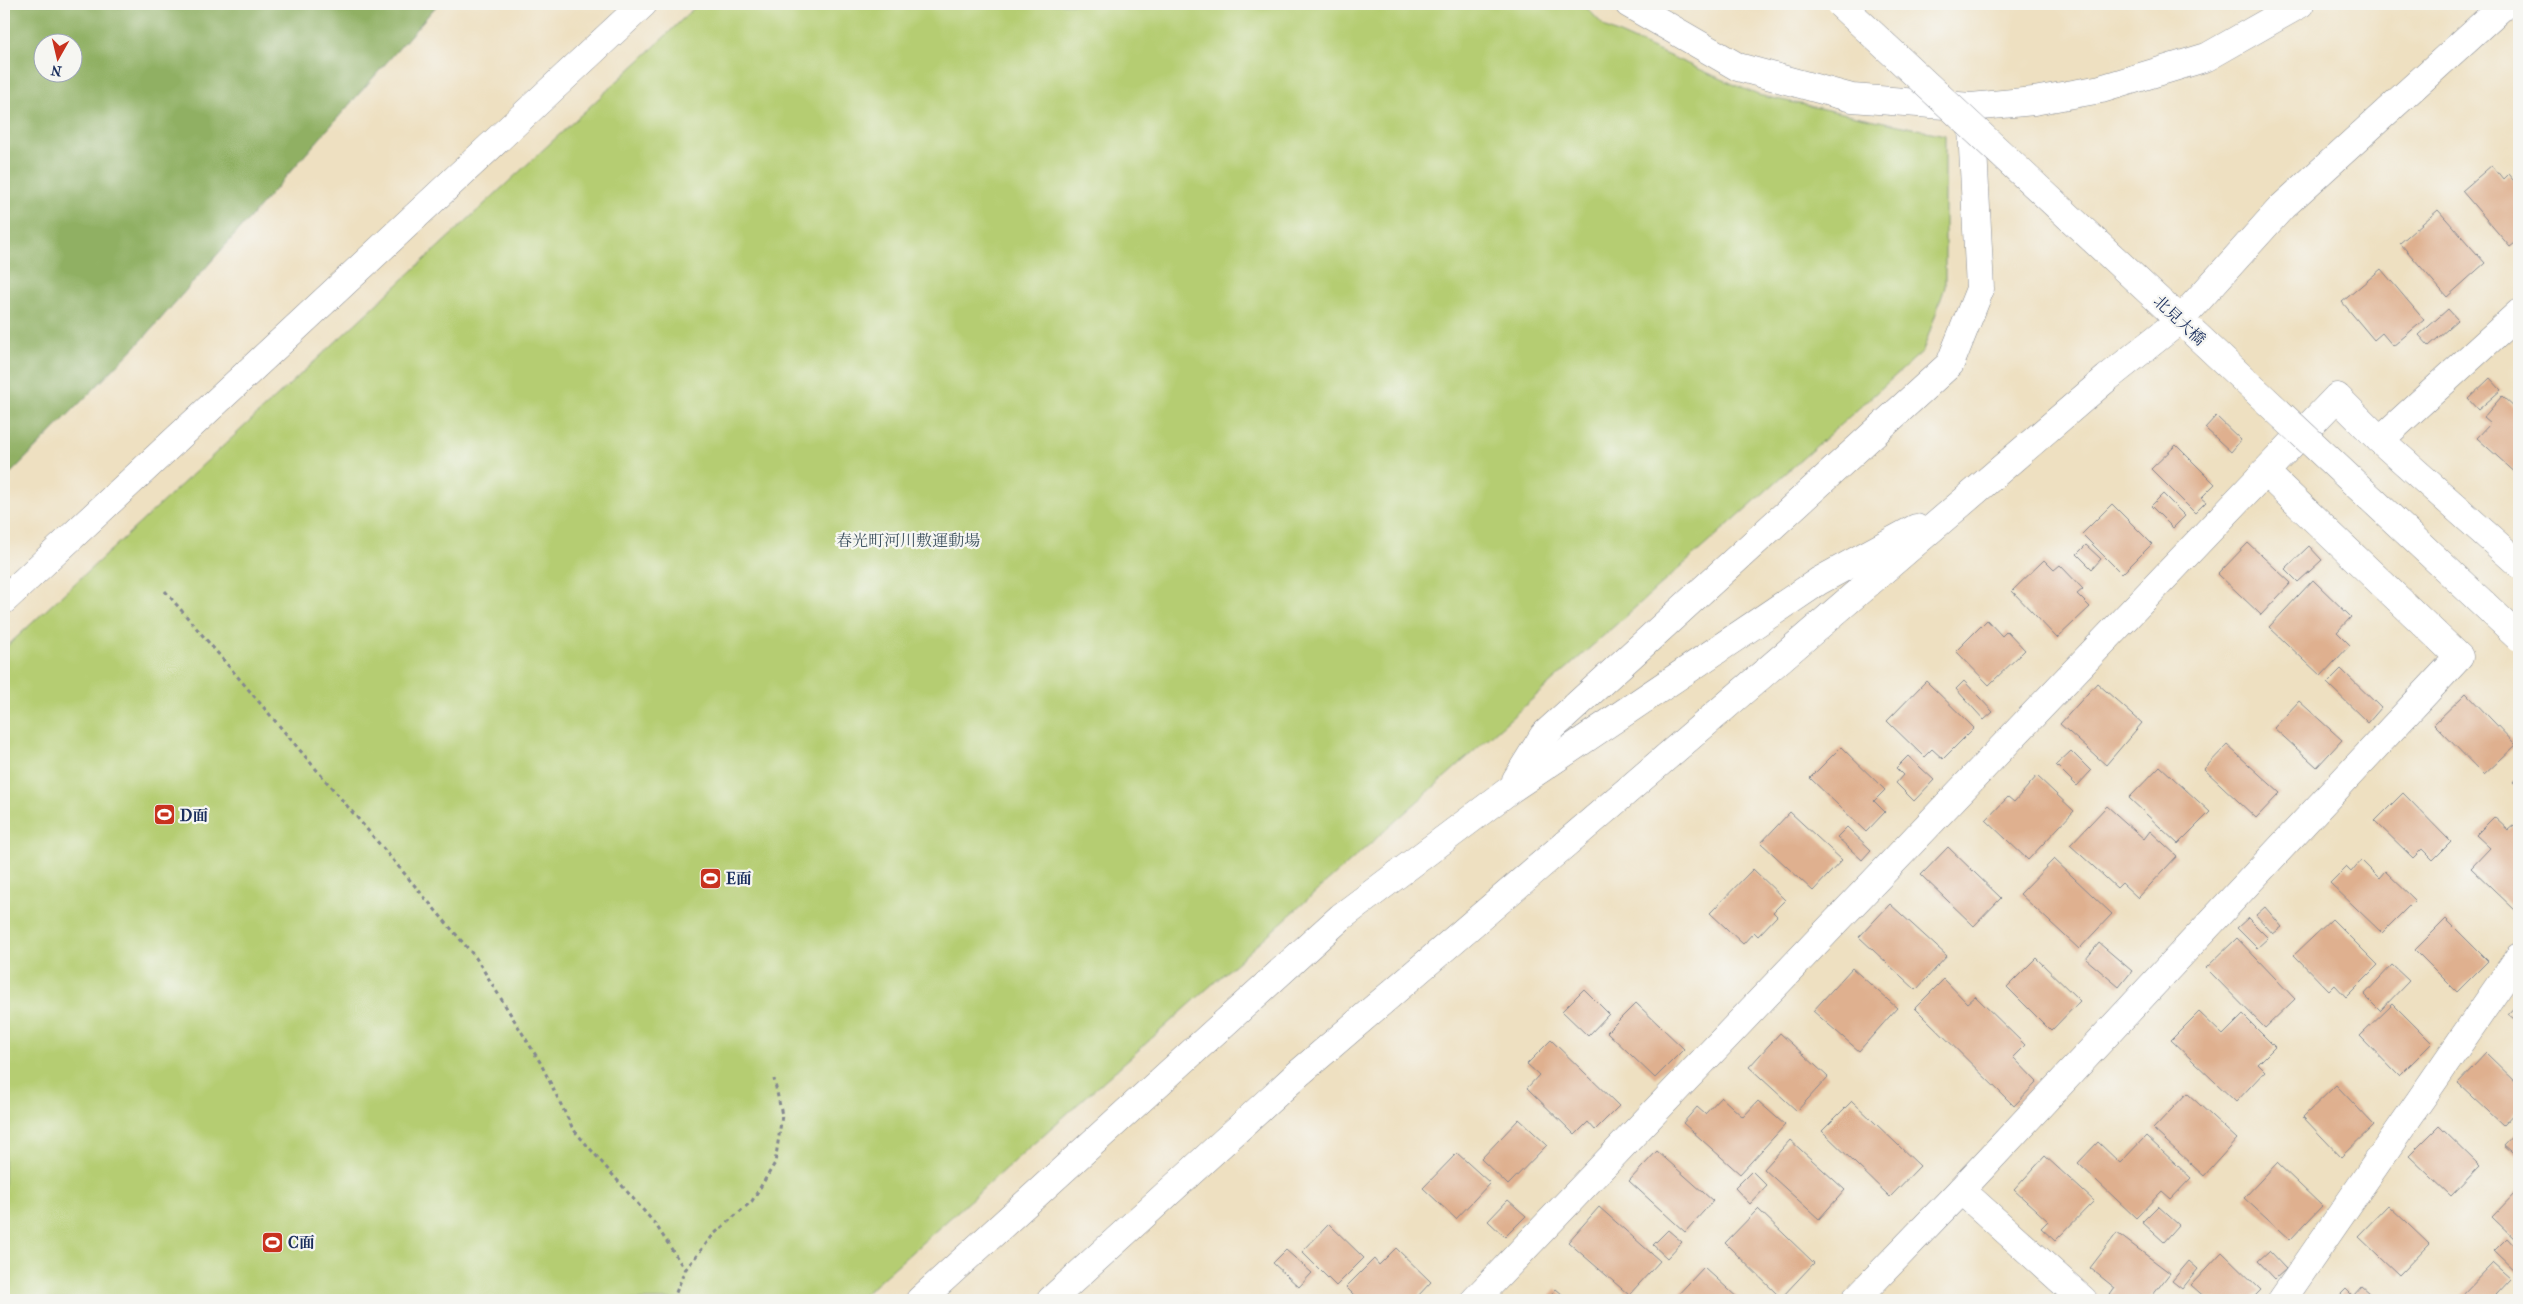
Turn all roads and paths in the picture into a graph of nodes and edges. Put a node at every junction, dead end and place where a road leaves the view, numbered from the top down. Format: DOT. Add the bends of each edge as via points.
graph roads {
  1 [pos="643,4"];
  2 [pos="1629,4"];
  3 [pos="1840,4"];
  4 [pos="2300,4"];
  5 [pos="2505,4"];
  6 [pos="1970,107"];
  7 [pos="2519,312"];
  8 [pos="2180,320"];
  9 [pos="2380,440"];
  10 [pos="2265,472"];
  11 [pos="1964,502"];
  12 [pos="2519,564"];
  13 [pos="164,591"];
  14 [pos="4,600"];
  15 [pos="2519,637"];
  16 [pos="1511,789"];
  17 [pos="2519,957"];
  18 [pos="774,1079"];
  19 [pos="1961,1190"];
  20 [pos="686,1270"];
  21 [pos="673,1300"];
  22 [pos="920,1300"];
  23 [pos="1051,1300"];
  24 [pos="1475,1300"];
  25 [pos="1855,1300"];
  26 [pos="2082,1300"];
  27 [pos="2282,1300"];
  1 -- 14 [label="street"];
  2 -- 6 [label="street" via="1738,67 1852,98"];
  3 -- 8 [label="street, 北見大橋, bridge"];
  4 -- 6 [label="street" via="2207,57 2101,89 2034,101"];
  5 -- 8 [label="street" via="2282,207"];
  6 -- 16 [label="street" via="1980,289 1950,364 1544,735"];
  7 -- 9 [label="street"];
  8 -- 11 [label="street" via="2107,378"];
  8 -- 15 [label="street, 北見大橋, bridge"];
  9 -- 10 [label="street" via="2337,397"];
  9 -- 12 [label="street"];
  10 -- 19 [label="street" via="2459,658"];
  10 -- 24 [label="street"];
  11 -- 16 [label="street" via="1819,580"];
  11 -- 23 [label="street" via="1298,1074"];
  13 -- 20 [label="path" via="476,958 540,1062 573,1129 616,1175 656,1225"];
  16 -- 22 [label="street" via="1342,917"];
  17 -- 27 [label="street"];
  18 -- 20 [label="path" via="782,1115 775,1164 752,1201 714,1234"];
  19 -- 25 [label="street"];
  19 -- 26 [label="street"];
  20 -- 21 [label="path"];
}
